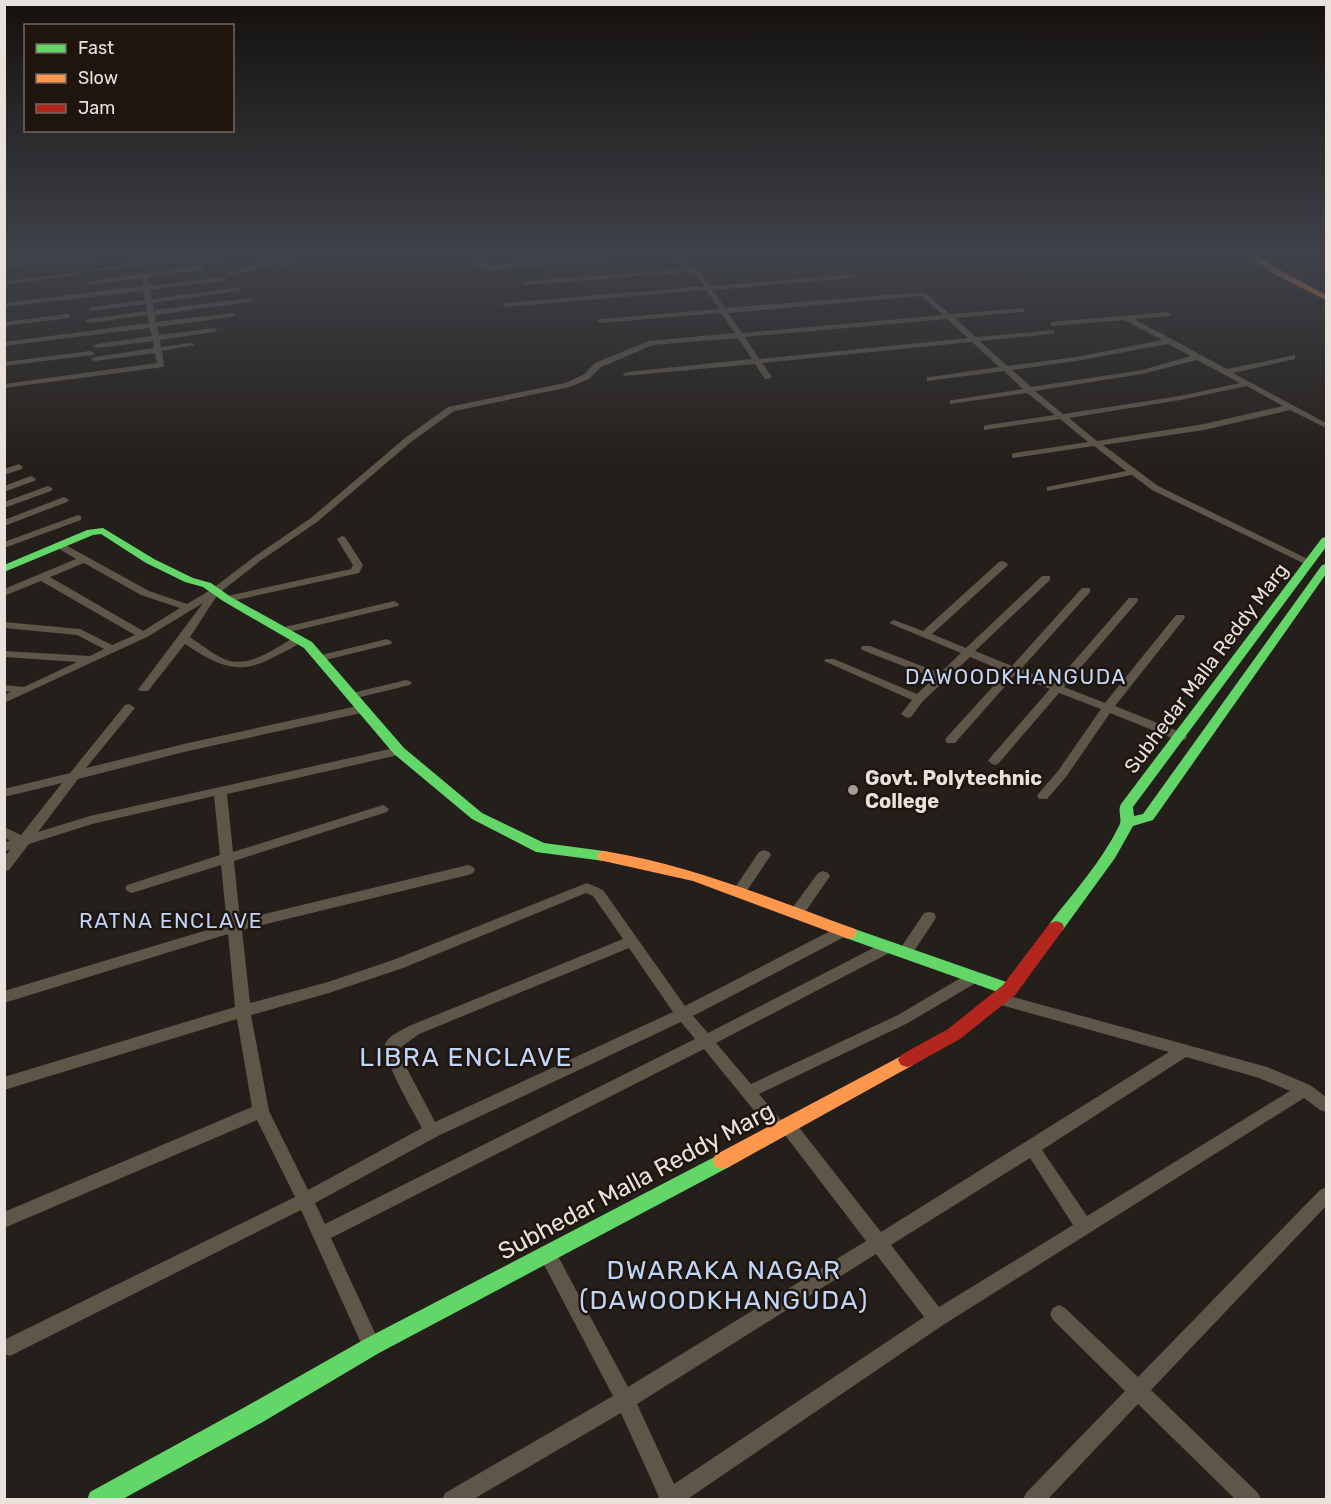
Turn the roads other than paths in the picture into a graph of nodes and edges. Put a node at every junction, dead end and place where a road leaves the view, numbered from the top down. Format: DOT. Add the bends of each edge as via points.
graph roads {
  1 [pos="168,323"];
  2 [pos="734,323"];
  3 [pos="871,323"];
  4 [pos="957,323"];
  5 [pos="1088,323"];
  6 [pos="1136,323"];
  7 [pos="154,325"];
  8 [pos="214,330"];
  9 [pos="742,335"];
  10 [pos="156,338"];
  11 [pos="974,340"];
  12 [pos="1169,341"];
  13 [pos="4,344"];
  14 [pos="191,345"];
  15 [pos="97,346"];
  16 [pos="158,350"];
  17 [pos="1198,357"];
  18 [pos="1292,357"];
  19 [pos="759,362"];
  20 [pos="4,364"];
  21 [pos="1005,369"];
  22 [pos="1226,372"];
  23 [pos="627,374"];
  24 [pos="768,377"];
  25 [pos="930,379"];
  26 [pos="1247,384"];
  27 [pos="4,386"];
  28 [pos="1030,391"];
  29 [pos="953,402"];
  30 [pos="1291,407"];
  31 [pos="1061,416"];
  32 [pos="1326,416"];
  33 [pos="1312,419"];
  34 [pos="1326,426"];
  35 [pos="987,428"];
  36 [pos="1096,444"];
  37 [pos="1015,456"];
  38 [pos="19,467"];
  39 [pos="4,472"];
  40 [pos="1133,472"];
  41 [pos="31,479"];
  42 [pos="4,489"];
  43 [pos="48,489"];
  44 [pos="1050,489"];
  45 [pos="64,500"];
  46 [pos="4,505"];
  47 [pos="78,518"];
  48 [pos="4,523"];
  49 [pos="342,539"];
  50 [pos="1326,540"];
  51 [pos="4,545"];
  52 [pos="59,545"];
  53 [pos="84,559"];
  54 [pos="1309,562"];
  55 [pos="1003,564"];
  56 [pos="1326,567"];
  57 [pos="4,569"];
  58 [pos="42,577"];
  59 [pos="1046,578"];
  60 [pos="1086,590"];
  61 [pos="4,593"];
  62 [pos="222,595"];
  63 [pos="1133,600"];
  64 [pos="394,604"];
  65 [pos="189,608"];
  66 [pos="1180,617"];
  67 [pos="894,623"];
  68 [pos="4,625"];
  69 [pos="285,630"];
  70 [pos="143,635"];
  71 [pos="925,635"];
  72 [pos="184,638"];
  73 [pos="299,639"];
  74 [pos="387,642"];
  75 [pos="866,648"];
  76 [pos="113,650"];
  77 [pos="970,652"];
  78 [pos="4,654"];
  79 [pos="321,658"];
  80 [pos="91,659"];
  81 [pos="830,661"];
  82 [pos="1013,670"];
  83 [pos="943,678"];
  84 [pos="406,682"];
  85 [pos="4,688"];
  86 [pos="1058,688"];
  87 [pos="144,689"];
  88 [pos="26,690"];
  89 [pos="352,696"];
  90 [pos="919,699"];
  91 [pos="4,700"];
  92 [pos="1108,707"];
  93 [pos="129,708"];
  94 [pos="362,709"];
  95 [pos="907,714"];
  96 [pos="1180,737"];
  97 [pos="951,740"];
  98 [pos="399,751"];
  99 [pos="994,761"];
  100 [pos="75,774"];
  101 [pos="220,790"];
  102 [pos="4,793"];
  103 [pos="1043,796"];
  104 [pos="383,809"];
  105 [pos="1128,823"];
  106 [pos="4,831"];
  107 [pos="22,842"];
  108 [pos="4,847"];
  109 [pos="764,855"];
  110 [pos="228,858"];
  111 [pos="4,867"];
  112 [pos="468,870"];
  113 [pos="823,876"];
  114 [pos="132,888"];
  115 [pos="739,892"];
  116 [pos="796,914"];
  117 [pos="929,917"];
  118 [pos="233,927"];
  119 [pos="843,931"];
  120 [pos="630,942"];
  121 [pos="888,947"];
  122 [pos="905,952"];
  123 [pos="974,977"];
  124 [pos="1004,994"];
  125 [pos="4,997"];
  126 [pos="243,1011"];
  127 [pos="683,1014"];
  128 [pos="706,1041"];
  129 [pos="1184,1051"];
  130 [pos="4,1084"];
  131 [pos="1304,1090"];
  132 [pos="748,1092"];
  133 [pos="1326,1105"];
  134 [pos="261,1111"];
  135 [pos="784,1128"];
  136 [pos="432,1131"];
  137 [pos="1032,1148"];
  138 [pos="1326,1195"];
  139 [pos="305,1200"];
  140 [pos="4,1220"];
  141 [pos="1083,1227"];
  142 [pos="321,1234"];
  143 [pos="879,1243"];
  144 [pos="547,1253"];
  145 [pos="1059,1314"];
  146 [pos="937,1319"];
  147 [pos="372,1346"];
  148 [pos="10,1347"];
  149 [pos="1140,1391"];
  150 [pos="625,1400"];
  151 [pos="669,1499"];
  152 [pos="98,1500"];
  153 [pos="452,1500"];
  154 [pos="1034,1500"];
  155 [pos="1251,1500"];
  1 -- 7 [label="street"];
  2 -- 9 [label="street"];
  3 -- 9 [label="street"];
  4 -- 11 [label="street"];
  5 -- 11 [label="street"];
  6 -- 12 [label="street"];
  7 -- 10 [label="street"];
  7 -- 13 [label="street"];
  8 -- 10 [label="street"];
  9 -- 19 [label="street"];
  9 -- 62 [label="street" via="652,343 598,365 586,377 567,386 451,409 314,520 257,559"];
  10 -- 15 [label="street"];
  10 -- 16 [label="street"];
  11 -- 19 [label="street"];
  11 -- 21 [label="street"];
  12 -- 17 [label="street"];
  12 -- 21 [label="street"];
  14 -- 16 [label="street"];
  16 -- 20 [label="street"];
  16 -- 27 [label="street" via="161,365"];
  17 -- 22 [label="street"];
  17 -- 28 [label="street" via="1142,372"];
  18 -- 22 [label="street"];
  19 -- 23 [label="street"];
  19 -- 24 [label="street"];
  21 -- 25 [label="street"];
  21 -- 28 [label="street"];
  22 -- 26 [label="street"];
  26 -- 30 [label="street"];
  26 -- 31 [label="street"];
  28 -- 29 [label="street"];
  28 -- 31 [label="street"];
  30 -- 33 [label="street"];
  30 -- 36 [label="street" via="1204,428"];
  31 -- 35 [label="street"];
  31 -- 36 [label="street"];
  32 -- 33 [label="street"];
  33 -- 34 [label="street"];
  36 -- 37 [label="street"];
  36 -- 40 [label="street"];
  38 -- 39 [label="street"];
  40 -- 44 [label="street"];
  40 -- 54 [label="street" via="1155,488"];
  41 -- 42 [label="street"];
  43 -- 46 [label="street"];
  45 -- 48 [label="street"];
  47 -- 51 [label="street"];
  49 -- 62 [label="street" via="358,565 355,571"];
  50 -- 54 [label="main road, Subhedar Malla Reddy Marg"];
  52 -- 53 [label="street"];
  52 -- 57 [label="main road"];
  52 -- 62 [label="main road" via="103,531 150,561"];
  53 -- 58 [label="street"];
  53 -- 65 [label="street" via="145,593"];
  54 -- 96 [label="main road, Subhedar Malla Reddy Marg"];
  55 -- 71 [label="street"];
  56 -- 105 [label="main road, Subhedar Malla Reddy Marg" via="1149,817"];
  58 -- 61 [label="street"];
  58 -- 70 [label="street"];
  59 -- 77 [label="street"];
  60 -- 82 [label="street"];
  62 -- 65 [label="street"];
  62 -- 69 [label="main road"];
  62 -- 72 [label="street"];
  63 -- 86 [label="street"];
  64 -- 69 [label="street"];
  65 -- 70 [label="street"];
  66 -- 92 [label="street"];
  67 -- 71 [label="street"];
  68 -- 76 [label="street" via="80,632"];
  69 -- 73 [label="main road"];
  70 -- 76 [label="street"];
  71 -- 77 [label="street"];
  72 -- 73 [label="street" via="227,664 240,666"];
  72 -- 87 [label="street"];
  73 -- 79 [label="main road"];
  74 -- 79 [label="street"];
  75 -- 83 [label="street"];
  76 -- 80 [label="street"];
  77 -- 82 [label="street"];
  77 -- 83 [label="street"];
  78 -- 80 [label="street"];
  79 -- 89 [label="main road"];
  80 -- 88 [label="street"];
  81 -- 90 [label="street"];
  82 -- 86 [label="street"];
  82 -- 97 [label="street"];
  83 -- 90 [label="street"];
  84 -- 89 [label="street"];
  85 -- 88 [label="street"];
  86 -- 92 [label="street"];
  86 -- 99 [label="street"];
  88 -- 91 [label="street"];
  89 -- 94 [label="main road"];
  90 -- 95 [label="street"];
  92 -- 96 [label="street"];
  92 -- 103 [label="street"];
  93 -- 100 [label="street"];
  94 -- 98 [label="main road"];
  94 -- 100 [label="street"];
  96 -- 105 [label="main road, Subhedar Malla Reddy Marg" via="1126,807"];
  98 -- 101 [label="street"];
  98 -- 115 [label="main road" via="477,816 541,848 642,861"];
  100 -- 102 [label="street"];
  100 -- 107 [label="street"];
  101 -- 107 [label="street" via="90,820"];
  101 -- 110 [label="street"];
  104 -- 110 [label="street"];
  105 -- 124 [label="main road, Subhedar Malla Reddy Marg" via="1110,854"];
  106 -- 107 [label="street"];
  107 -- 108 [label="street"];
  107 -- 111 [label="street"];
  109 -- 115 [label="street"];
  110 -- 114 [label="street"];
  110 -- 118 [label="street"];
  112 -- 118 [label="street"];
  113 -- 116 [label="street"];
  115 -- 116 [label="main road"];
  116 -- 119 [label="main road"];
  117 -- 122 [label="street"];
  118 -- 125 [label="street"];
  118 -- 126 [label="street"];
  119 -- 121 [label="main road"];
  119 -- 127 [label="street"];
  120 -- 126 [label="street" via="598,893 588,888 398,964"];
  120 -- 127 [label="street"];
  120 -- 136 [label="street" via="396,1040 392,1045 395,1061"];
  121 -- 122 [label="main road"];
  121 -- 128 [label="street"];
  122 -- 123 [label="main road"];
  123 -- 124 [label="main road"];
  123 -- 132 [label="street" via="903,1019"];
  124 -- 129 [label="street"];
  124 -- 135 [label="main road, Subhedar Malla Reddy Marg" via="954,1034"];
  126 -- 130 [label="street"];
  126 -- 134 [label="street"];
  127 -- 128 [label="street"];
  127 -- 136 [label="street"];
  128 -- 132 [label="street"];
  128 -- 142 [label="street"];
  129 -- 131 [label="street" via="1262,1072"];
  129 -- 137 [label="street"];
  131 -- 133 [label="street"];
  131 -- 141 [label="street"];
  132 -- 135 [label="street"];
  134 -- 139 [label="street"];
  134 -- 140 [label="street"];
  135 -- 143 [label="street"];
  135 -- 144 [label="main road, Subhedar Malla Reddy Marg"];
  136 -- 139 [label="street"];
  137 -- 141 [label="street"];
  137 -- 143 [label="street"];
  138 -- 149 [label="street"];
  139 -- 142 [label="street"];
  139 -- 148 [label="street"];
  141 -- 146 [label="street"];
  142 -- 147 [label="street"];
  143 -- 146 [label="street"];
  143 -- 150 [label="street"];
  144 -- 147 [label="main road, Subhedar Malla Reddy Marg"];
  144 -- 150 [label="street"];
  145 -- 149 [label="street"];
  146 -- 151 [label="street"];
  147 -- 152 [label="main road, Subhedar Malla Reddy Marg"];
  149 -- 154 [label="street"];
  149 -- 155 [label="street"];
  150 -- 151 [label="street"];
  150 -- 153 [label="street"];
}
